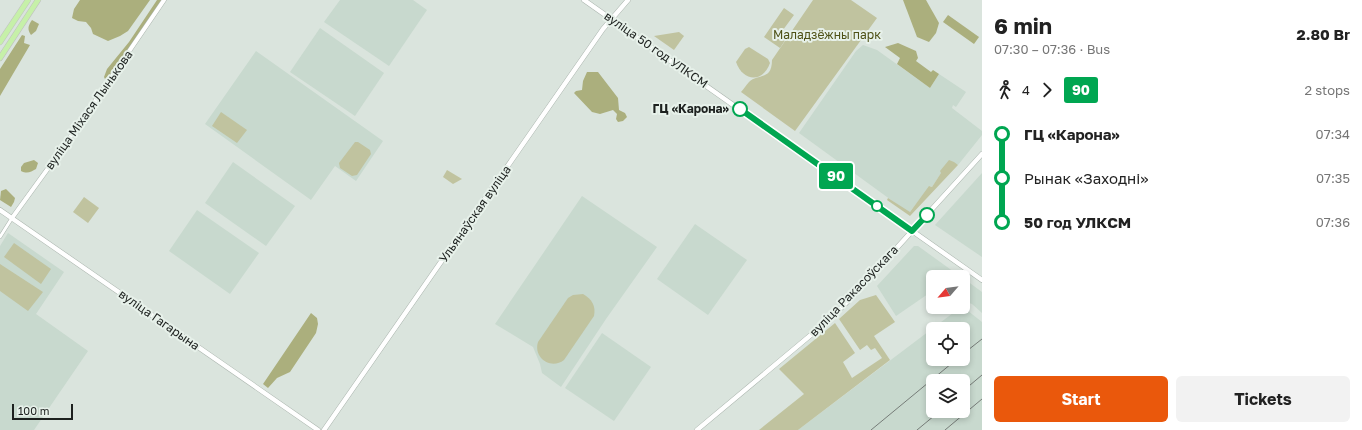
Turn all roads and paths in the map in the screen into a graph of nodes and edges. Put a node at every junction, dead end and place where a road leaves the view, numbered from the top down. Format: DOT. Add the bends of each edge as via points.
graph roads {
  1 [pos="28,0"];
  2 [pos="38,0"];
  3 [pos="164,0"];
  4 [pos="584,0"];
  5 [pos="628,0"];
  6 [pos="612,19"];
  7 [pos="0,42"];
  8 [pos="0,58"];
  9 [pos="982,154"];
  10 [pos="0,210"];
  11 [pos="12,218"];
  12 [pos="912,231"];
  13 [pos="0,237"];
  14 [pos="982,280"];
  15 [pos="318,430"];
  16 [pos="324,430"];
  17 [pos="697,430"];
  1 -- 7 [label="main road"];
  2 -- 8 [label="main road"];
  3 -- 11 [label="street, вуліца Міхася Лынькова"];
  4 -- 6 [label="main road, вуліца 50 год УЛКСМ"];
  5 -- 6 [label="main road, Ульянаўская вуліца"];
  6 -- 12 [label="main road, вуліца 50 год УЛКСМ"];
  6 -- 16 [label="main road, Ульянаўская вуліца"];
  9 -- 12 [label="main road, вуліца Ракасоўскага"];
  10 -- 11 [label="main road, вуліца Гагарына"];
  11 -- 13 [label="street"];
  11 -- 15 [label="main road, вуліца Гагарына"];
  12 -- 14 [label="main road, вуліца 50 год УЛКСМ"];
  12 -- 17 [label="main road, вуліца Ракасоўскага" via="830,319"];
}
